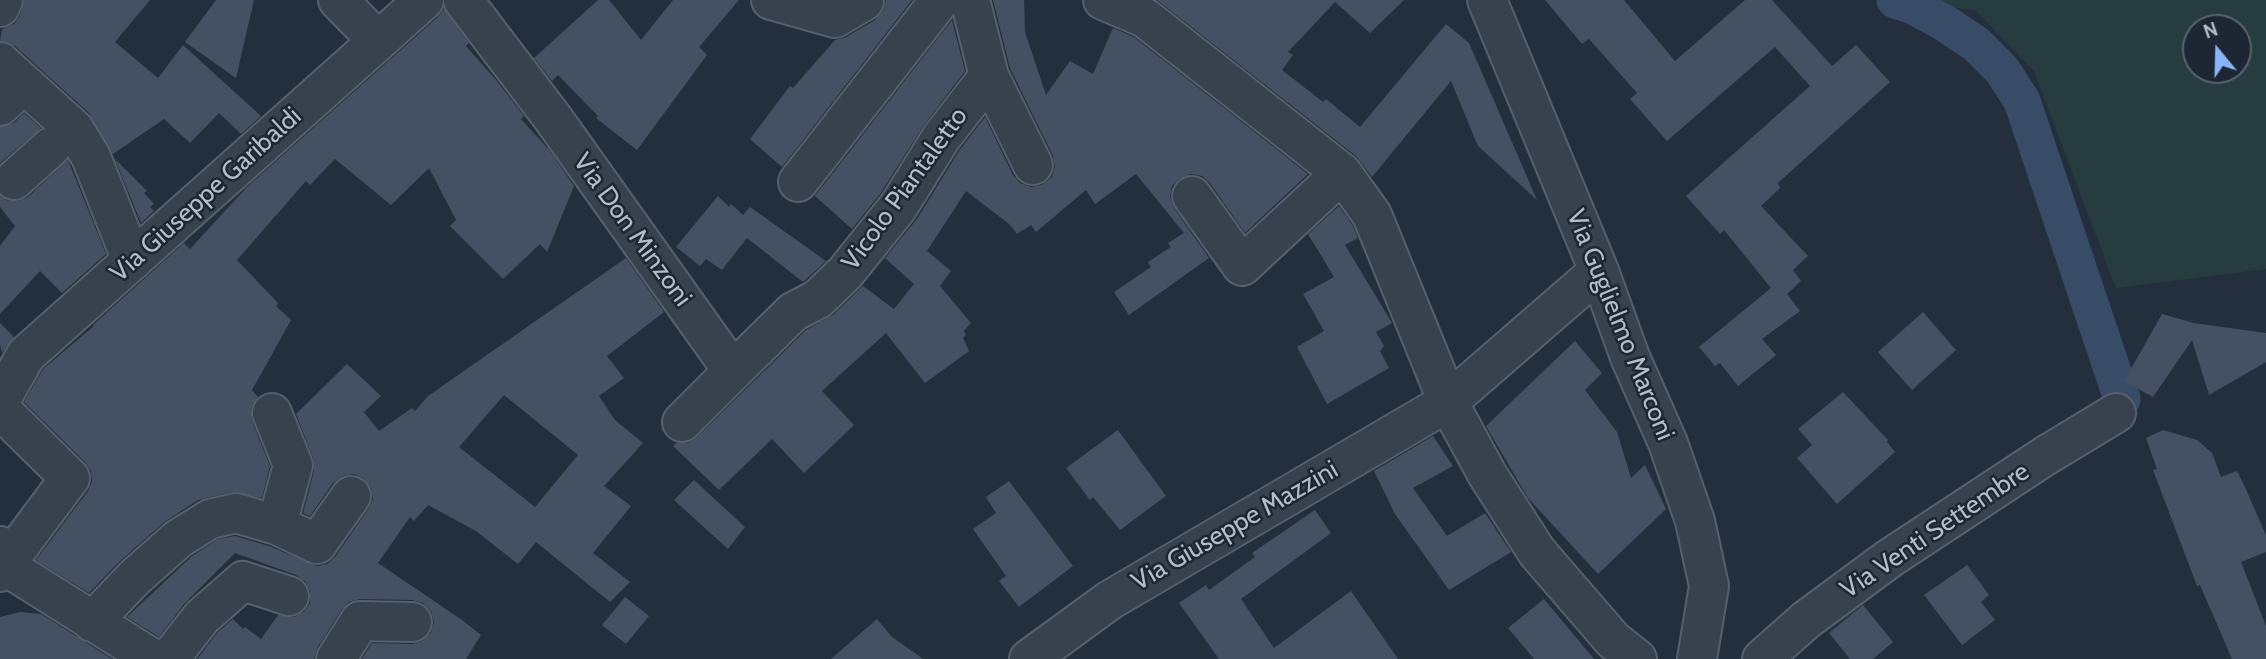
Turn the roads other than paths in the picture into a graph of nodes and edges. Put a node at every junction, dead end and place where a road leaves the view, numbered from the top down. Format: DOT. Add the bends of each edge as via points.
graph roads {
  1 [pos="3,0"];
  2 [pos="338,0"];
  3 [pos="425,0"];
  4 [pos="463,0"];
  5 [pos="771,0"];
  6 [pos="940,0"];
  7 [pos="970,0"];
  8 [pos="1103,0"];
  9 [pos="1487,0"];
  10 [pos="864,1"];
  11 [pos="0,7"];
  12 [pos="377,40"];
  13 [pos="989,76"];
  14 [pos="8,84"];
  15 [pos="64,136"];
  16 [pos="1033,165"];
  17 [pos="1342,173"];
  18 [pos="14,180"];
  19 [pos="798,182"];
  20 [pos="1192,197"];
  21 [pos="132,261"];
  22 [pos="1599,271"];
  23 [pos="733,371"];
  24 [pos="0,401"];
  25 [pos="1448,402"];
  26 [pos="0,409"];
  27 [pos="272,413"];
  28 [pos="2116,413"];
  29 [pos="682,422"];
  30 [pos="351,496"];
  31 [pos="277,525"];
  32 [pos="2,561"];
  33 [pos="289,596"];
  34 [pos="92,622"];
  35 [pos="412,622"];
  36 [pos="153,659"];
  37 [pos="169,659"];
  38 [pos="336,659"];
  39 [pos="1029,659"];
  40 [pos="1637,659"];
  41 [pos="1697,659"];
  42 [pos="1762,659"];
  1 -- 11 [label="street"];
  2 -- 12 [label="street"];
  3 -- 12 [label="street, Via Giuseppe Garibaldi"];
  4 -- 23 [label="street, Via Don Minzoni"];
  5 -- 10 [label="street" via="835,18"];
  6 -- 19 [label="street"];
  7 -- 13 [label="street"];
  8 -- 17 [label="street" via="1145,18"];
  9 -- 22 [label="street, Via Guglielmo Marconi"];
  12 -- 21 [label="street, Via Giuseppe Garibaldi"];
  13 -- 16 [label="street"];
  13 -- 23 [label="street, Vicolo Piantaletto" via="941,138 898,207 845,273 818,299 793,312"];
  14 -- 15 [label="street"];
  15 -- 18 [label="street"];
  15 -- 21 [label="street" via="91,157"];
  17 -- 20 [label="street" via="1242,266"];
  17 -- 25 [label="street" via="1372,215"];
  21 -- 24 [label="street, Via Giuseppe Garibaldi" via="26,355"];
  22 -- 25 [label="street, Via Giuseppe Mazzini"];
  22 -- 41 [label="street, Via Guglielmo Marconi" via="1695,521 1709,586"];
  23 -- 29 [label="street"];
  25 -- 39 [label="street, Via Giuseppe Mazzini" via="1110,600"];
  25 -- 40 [label="street" via="1537,552 1613,639"];
  26 -- 32 [label="street" via="70,478"];
  27 -- 31 [label="street" via="293,465"];
  28 -- 42 [label="street, Via Venti Settembre" via="1890,558"];
  30 -- 31 [label="street" via="317,544"];
  31 -- 34 [label="street" via="236,513 210,519 178,539"];
  32 -- 34 [label="street"];
  33 -- 37 [label="street" via="243,581 202,617"];
  34 -- 36 [label="street"];
  35 -- 38 [label="street" via="360,621"];
}
